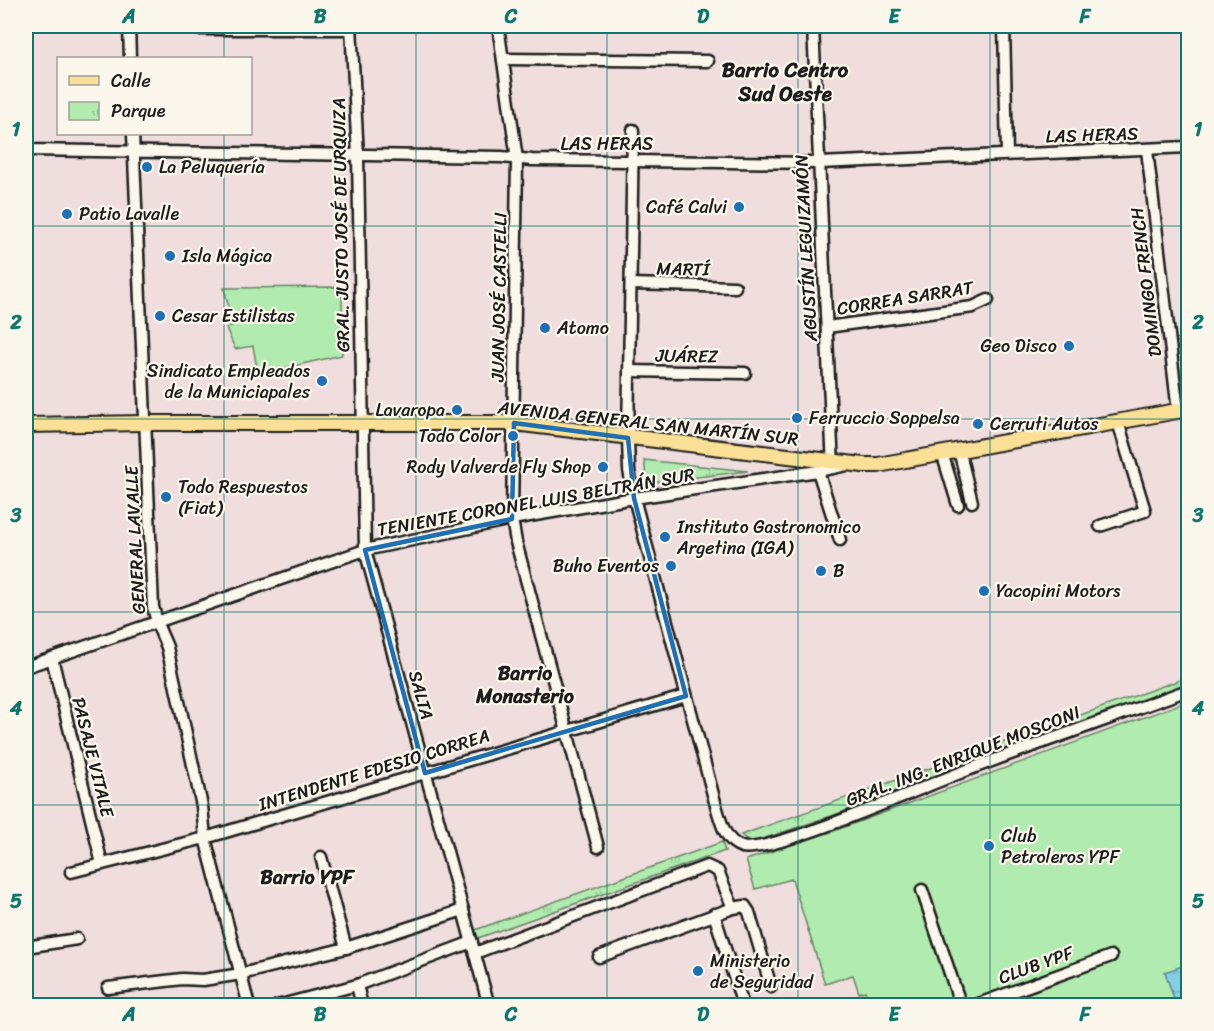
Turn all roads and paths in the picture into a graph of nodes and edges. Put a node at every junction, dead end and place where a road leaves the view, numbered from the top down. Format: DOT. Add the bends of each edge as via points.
graph roads {
  1 [pos="129,26"];
  2 [pos="498,26"];
  3 [pos="813,26"];
  4 [pos="1004,26"];
  5 [pos="351,27"];
  6 [pos="198,28"];
  7 [pos="130,57"];
  8 [pos="503,59"];
  9 [pos="708,61"];
  10 [pos="633,130"];
  11 [pos="133,135"];
  12 [pos="1188,147"];
  13 [pos="26,150"];
  14 [pos="1148,150"];
  15 [pos="134,152"];
  16 [pos="1007,154"];
  17 [pos="358,156"];
  18 [pos="517,159"];
  19 [pos="633,161"];
  20 [pos="819,163"];
  21 [pos="631,284"];
  22 [pos="735,287"];
  23 [pos="988,300"];
  24 [pos="827,327"];
  25 [pos="629,371"];
  26 [pos="745,373"];
  27 [pos="1183,410"];
  28 [pos="1118,422"];
  29 [pos="145,423"];
  30 [pos="362,423"];
  31 [pos="514,423"];
  32 [pos="26,425"];
  33 [pos="628,438"];
  34 [pos="959,450"];
  35 [pos="942,453"];
  36 [pos="833,465"];
  37 [pos="818,471"];
  38 [pos="633,498"];
  39 [pos="972,502"];
  40 [pos="957,505"];
  41 [pos="512,519"];
  42 [pos="1100,526"];
  43 [pos="840,540"];
  44 [pos="365,550"];
  45 [pos="156,621"];
  46 [pos="52,658"];
  47 [pos="26,667"];
  48 [pos="1188,690"];
  49 [pos="686,696"];
  50 [pos="566,730"];
  51 [pos="425,772"];
  52 [pos="205,838"];
  53 [pos="598,847"];
  54 [pos="321,857"];
  55 [pos="102,864"];
  56 [pos="71,872"];
  57 [pos="922,890"];
  58 [pos="733,908"];
  59 [pos="463,910"];
  60 [pos="714,914"];
  61 [pos="77,939"];
  62 [pos="26,947"];
  63 [pos="473,947"];
  64 [pos="346,948"];
  65 [pos="1111,956"];
  66 [pos="599,957"];
  67 [pos="241,974"];
  68 [pos="357,985"];
  69 [pos="771,987"];
  70 [pos="108,988"];
  71 [pos="742,1002"];
  72 [pos="249,1005"];
  73 [pos="277,1005"];
  74 [pos="362,1005"];
  75 [pos="489,1005"];
  76 [pos="962,1005"];
  77 [pos="973,1005"];
  1 -- 7 [label="street"];
  2 -- 8 [label="street, JUAN JOSÉ CASTELLI"];
  3 -- 20 [label="street, AGUSTÍN LEGUIZAMÓN"];
  4 -- 16 [label="street"];
  5 -- 6 [label="street"];
  5 -- 17 [label="street, GRAL. JUSTO JOSÉ DE URQUIZA"];
  8 -- 9 [label="street"];
  8 -- 18 [label="street, JUAN JOSÉ CASTELLI"];
  10 -- 19 [label="street"];
  11 -- 15 [label="street, GENERAL LAVALLE"];
  12 -- 14 [label="street, LAS HERAS"];
  13 -- 15 [label="street, LAS HERAS"];
  14 -- 16 [label="street, LAS HERAS"];
  14 -- 27 [label="street, DOMINGO FRENCH"];
  15 -- 17 [label="street, LAS HERAS"];
  15 -- 29 [label="street, GENERAL LAVALLE"];
  16 -- 20 [label="street, LAS HERAS"];
  17 -- 18 [label="street, LAS HERAS"];
  17 -- 30 [label="street, GRAL. JUSTO JOSÉ DE URQUIZA"];
  18 -- 19 [label="street, LAS HERAS"];
  18 -- 31 [label="street, JUAN JOSÉ CASTELLI"];
  19 -- 20 [label="street, LAS HERAS"];
  19 -- 21 [label="street"];
  20 -- 24 [label="street, AGUSTÍN LEGUIZAMÓN"];
  21 -- 22 [label="street, MARTÍ"];
  21 -- 25 [label="street"];
  23 -- 24 [label="street, CORREA SARRAT" via="973,307"];
  24 -- 36 [label="street, AGUSTÍN LEGUIZAMÓN"];
  25 -- 26 [label="street, JUÁREZ"];
  25 -- 33 [label="street"];
  27 -- 28 [label="main road, AVENIDA GENERAL SAN MARTÍN SUR"];
  28 -- 34 [label="main road, AVENIDA GENERAL SAN MARTÍN SUR"];
  28 -- 42 [label="street" via="1145,511"];
  29 -- 30 [label="main road, AVENIDA GENERAL SAN MARTÍN SUR"];
  29 -- 32 [label="main road, AVENIDA GENERAL SAN MARTÍN SUR"];
  29 -- 45 [label="street, GENERAL LAVALLE"];
  30 -- 31 [label="main road, AVENIDA GENERAL SAN MARTÍN SUR"];
  30 -- 44 [label="street, SALTA"];
  31 -- 33 [label="main road, AVENIDA GENERAL SAN MARTÍN SUR"];
  31 -- 41 [label="street, JUAN JOSÉ CASTELLI"];
  33 -- 36 [label="main road, AVENIDA GENERAL SAN MARTÍN SUR"];
  33 -- 38 [label="street"];
  34 -- 35 [label="main road, AVENIDA GENERAL SAN MARTÍN SUR"];
  34 -- 39 [label="street"];
  35 -- 36 [label="main road, AVENIDA GENERAL SAN MARTÍN SUR" via="878,465"];
  35 -- 40 [label="street"];
  36 -- 37 [label="street, TENIENTE CORONEL LUIS BELTRÁN SUR"];
  37 -- 38 [label="street, TENIENTE CORONEL LUIS BELTRÁN SUR"];
  37 -- 43 [label="street"];
  38 -- 41 [label="street, TENIENTE CORONEL LUIS BELTRÁN SUR"];
  38 -- 49 [label="street"];
  41 -- 44 [label="street, TENIENTE CORONEL LUIS BELTRÁN SUR"];
  41 -- 50 [label="street, JUAN JOSÉ CASTELLI"];
  44 -- 45 [label="street, TENIENTE CORONEL LUIS BELTRÁN SUR"];
  44 -- 51 [label="street, SALTA"];
  45 -- 46 [label="street, TENIENTE CORONEL LUIS BELTRÁN SUR"];
  45 -- 52 [label="street, GENERAL LAVALLE" via="167,647 202,806"];
  46 -- 47 [label="street, TENIENTE CORONEL LUIS BELTRÁN SUR"];
  46 -- 55 [label="street, PASAJE VITALE"];
  48 -- 49 [label="street, GRAL. ING. ENRIQUE MOSCONI" via="838,821 747,848 732,841 723,828"];
  49 -- 50 [label="street, INTENDENTE EDESIO CORREA"];
  50 -- 51 [label="street, INTENDENTE EDESIO CORREA"];
  50 -- 53 [label="street, JUAN JOSÉ CASTELLI"];
  51 -- 52 [label="street, INTENDENTE EDESIO CORREA"];
  51 -- 59 [label="street, SALTA"];
  52 -- 55 [label="street, INTENDENTE EDESIO CORREA"];
  52 -- 67 [label="street, GENERAL LAVALLE"];
  54 -- 64 [label="street"];
  55 -- 56 [label="street, INTENDENTE EDESIO CORREA"];
  57 -- 76 [label="street"];
  58 -- 60 [label="street"];
  58 -- 63 [label="street" via="718,870 707,866 546,928"];
  58 -- 69 [label="street" via="745,906 748,912"];
  59 -- 63 [label="street, SALTA"];
  59 -- 64 [label="street"];
  60 -- 66 [label="street"];
  60 -- 71 [label="street"];
  61 -- 62 [label="street"];
  63 -- 68 [label="street"];
  63 -- 75 [label="street, SALTA"];
  64 -- 67 [label="street"];
  65 -- 77 [label="street, CLUB YPF"];
  67 -- 70 [label="street"];
  67 -- 72 [label="street, GENERAL LAVALLE"];
  68 -- 73 [label="street"];
  68 -- 74 [label="street"];
}
